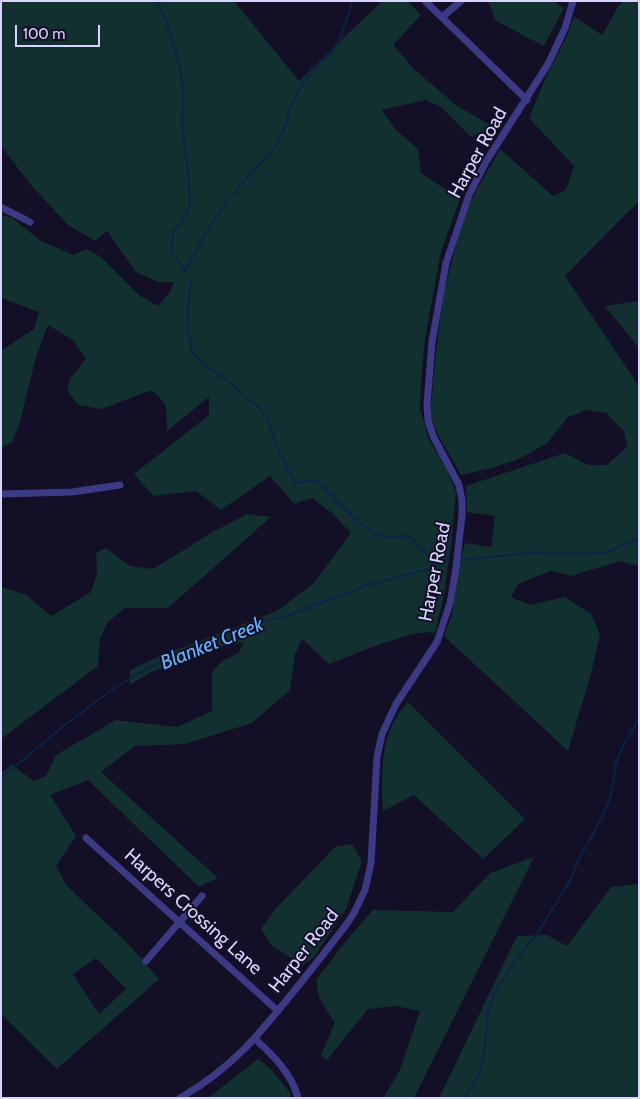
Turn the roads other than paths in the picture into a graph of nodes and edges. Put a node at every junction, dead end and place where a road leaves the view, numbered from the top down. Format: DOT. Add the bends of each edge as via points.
graph roads {
  1 [pos="426,1"];
  2 [pos="461,1"];
  3 [pos="573,1"];
  4 [pos="442,17"];
  5 [pos="526,100"];
  6 [pos="1,208"];
  7 [pos="30,222"];
  8 [pos="120,485"];
  9 [pos="1,494"];
  10 [pos="86,838"];
  11 [pos="202,896"];
  12 [pos="180,922"];
  13 [pos="146,961"];
  14 [pos="278,1011"];
  15 [pos="255,1039"];
  16 [pos="180,1098"];
  17 [pos="298,1098"];
  1 -- 4 [label="street"];
  2 -- 4 [label="street"];
  3 -- 5 [label="street, Harper Road" via="556,50"];
  4 -- 5 [label="street"];
  5 -- 14 [label="street, Harper Road" via="469,195 446,262 432,342 427,385 428,421 459,485 462,500 450,602 437,642 404,690 382,734 377,757 372,863 360,902 331,945"];
  6 -- 7 [label="street"];
  8 -- 9 [label="street" via="72,492"];
  10 -- 12 [label="street, Harpers Crossing Lane"];
  11 -- 12 [label="street"];
  12 -- 13 [label="street"];
  12 -- 14 [label="street, Harpers Crossing Lane"];
  14 -- 15 [label="street, Harper Road"];
  15 -- 16 [label="street, Harper Road" via="212,1078"];
  15 -- 17 [label="street" via="284,1070 296,1088"];
}
